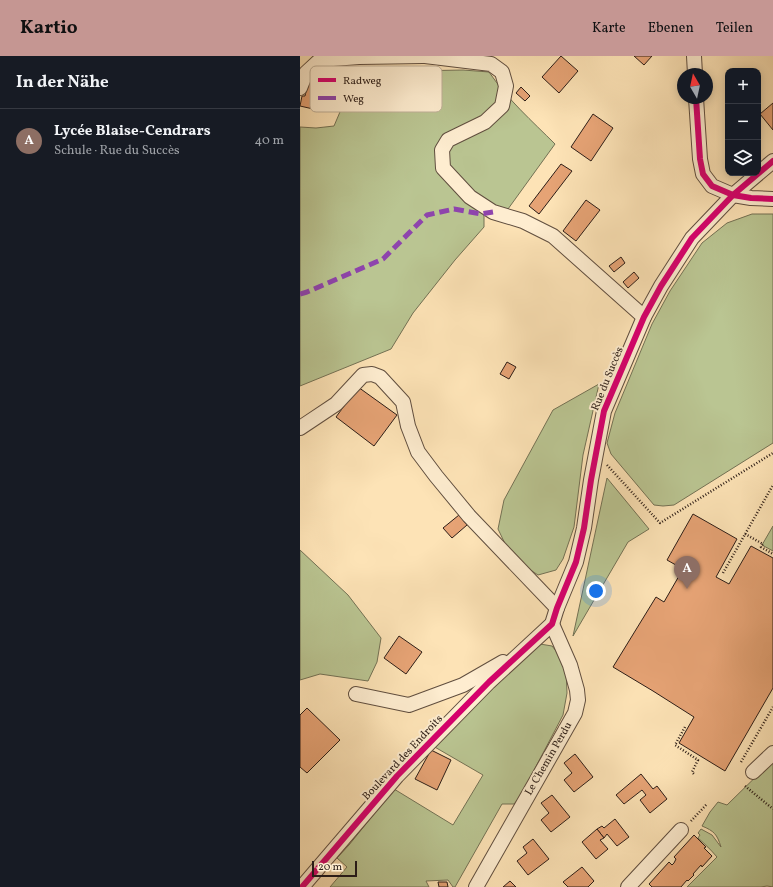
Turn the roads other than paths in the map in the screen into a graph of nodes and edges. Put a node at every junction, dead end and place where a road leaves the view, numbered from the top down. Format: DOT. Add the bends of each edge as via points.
graph roads {
  1 [pos="424,56"];
  2 [pos="694,56"];
  3 [pos="314,66"];
  4 [pos="695,68"];
  5 [pos="310,69"];
  6 [pos="300,88"];
  7 [pos="696,104"];
  8 [pos="773,161"];
  9 [pos="733,195"];
  10 [pos="773,199"];
  11 [pos="644,317"];
  12 [pos="300,428"];
  13 [pos="557,608"];
  14 [pos="552,624"];
  15 [pos="525,648"];
  16 [pos="356,694"];
  17 [pos="773,753"];
  18 [pos="753,772"];
  19 [pos="681,830"];
  20 [pos="302,887"];
  21 [pos="476,887"];
  22 [pos="628,887"];
  1 -- 3 [label="street" via="320,60"];
  1 -- 11 [label="street" via="491,64 502,72 506,86 502,106 485,122 448,140 442,150 443,168 470,197 493,212 523,221 553,236"];
  2 -- 4 [label="street"];
  5 -- 6 [label="street"];
  7 -- 9 [label="street" via="703,174 712,186"];
  8 -- 9 [label="street, Rue du Succès"];
  9 -- 10 [label="street"];
  9 -- 11 [label="street, Rue du Succès" via="692,238"];
  11 -- 13 [label="street, Rue du Succès" via="604,412 576,562"];
  12 -- 13 [label="street" via="336,404 363,375 372,374 380,377 403,402 408,426 418,452 469,516"];
  13 -- 14 [label="street, Rue du Succès"];
  14 -- 15 [label="street"];
  14 -- 21 [label="street, Le Chemin Perdu" via="570,664 577,690 575,713"];
  15 -- 16 [label="street" via="463,684 409,705"];
  15 -- 20 [label="street, Boulevard des Endroits" via="488,682 397,776"];
  17 -- 18 [label="street"];
  19 -- 22 [label="street"];
}
